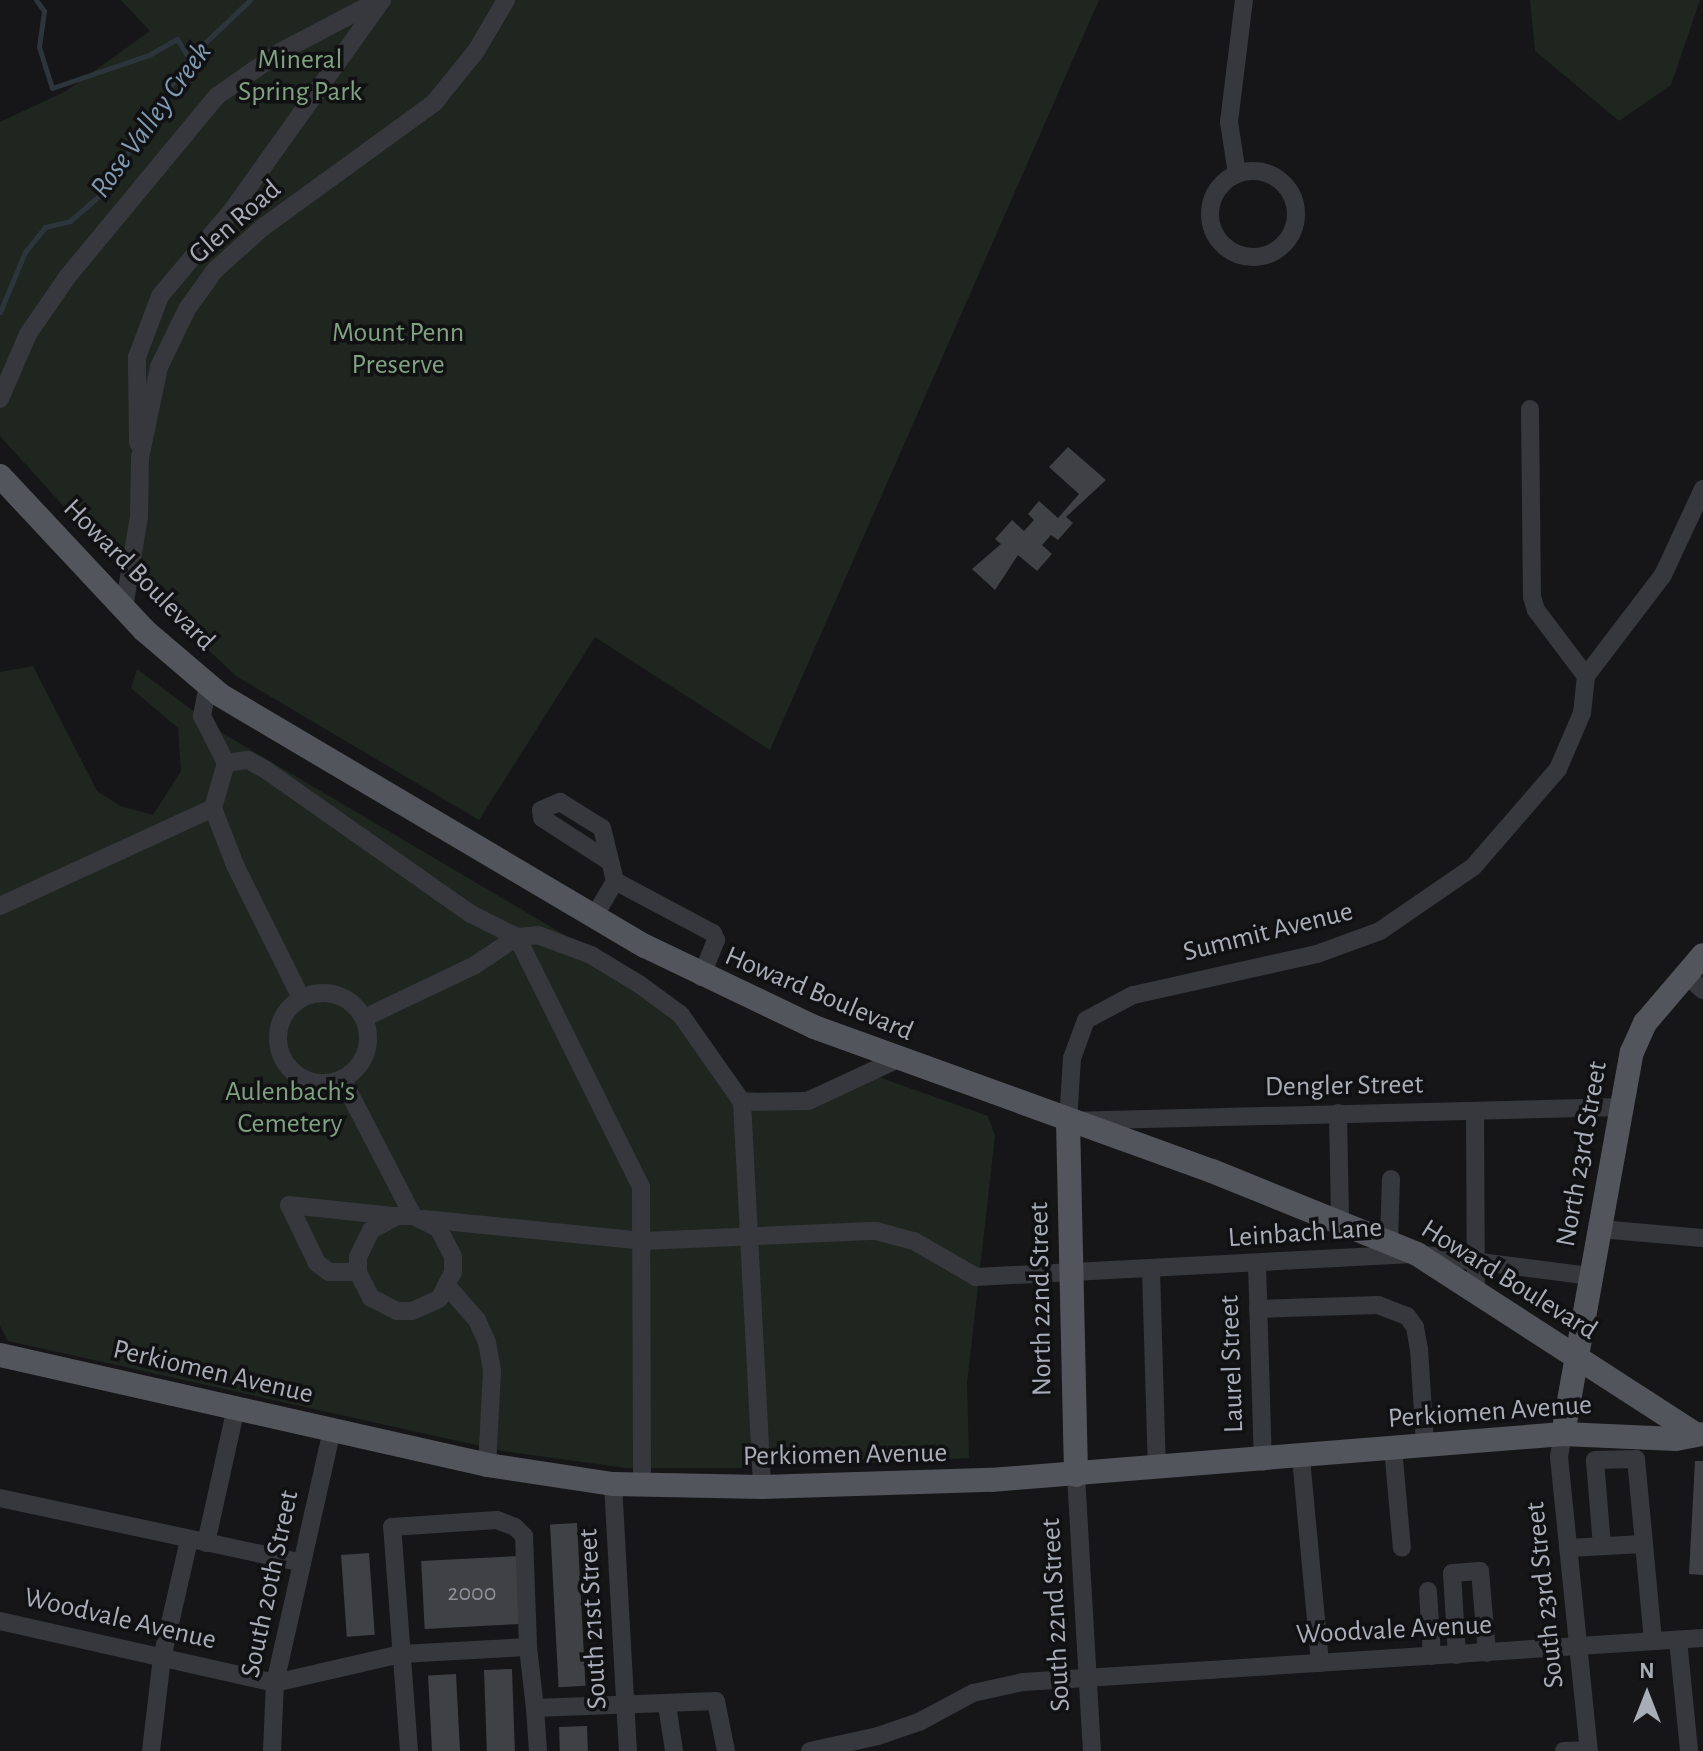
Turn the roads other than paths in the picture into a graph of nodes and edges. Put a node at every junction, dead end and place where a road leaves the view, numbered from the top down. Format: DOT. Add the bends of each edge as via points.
graph roads {
  1 [pos="381,0"];
  2 [pos="506,0"];
  3 [pos="1244,0"];
  4 [pos="1237,174"];
  5 [pos="0,399"];
  6 [pos="1530,409"];
  7 [pos="140,458"];
  8 [pos="0,476"];
  9 [pos="1703,489"];
  10 [pos="124,608"];
  11 [pos="1586,676"];
  12 [pos="208,685"];
  13 [pos="226,763"];
  14 [pos="213,808"];
  15 [pos="607,860"];
  16 [pos="615,881"];
  17 [pos="0,906"];
  18 [pos="594,917"];
  19 [pos="517,937"];
  20 [pos="1703,955"];
  21 [pos="701,977"];
  22 [pos="1694,982"];
  23 [pos="301,998"];
  24 [pos="364,1018"];
  25 [pos="896,1060"];
  26 [pos="342,1079"];
  27 [pos="742,1102"];
  28 [pos="1620,1107"];
  29 [pos="1475,1111"];
  30 [pos="1338,1113"];
  31 [pos="1068,1121"];
  32 [pos="1391,1179"];
  33 [pos="411,1217"];
  34 [pos="1340,1221"];
  35 [pos="1600,1229"];
  36 [pos="750,1237"];
  37 [pos="1703,1238"];
  38 [pos="643,1241"];
  39 [pos="1389,1242"];
  40 [pos="1417,1254"];
  41 [pos="1476,1259"];
  42 [pos="1257,1264"];
  43 [pos="1151,1270"];
  44 [pos="358,1272"];
  45 [pos="1069,1273"];
  46 [pos="1590,1276"];
  47 [pos="448,1287"];
  48 [pos="1476,1291"];
  49 [pos="1258,1309"];
  50 [pos="2,1352"];
  51 [pos="1576,1357"];
  52 [pos="236,1408"];
  53 [pos="332,1430"];
  54 [pos="1563,1434"];
  55 [pos="1699,1434"];
  56 [pos="1425,1445"];
  57 [pos="1393,1448"];
  58 [pos="1301,1458"];
  59 [pos="1263,1462"];
  60 [pos="487,1465"];
  61 [pos="1157,1468"];
  62 [pos="1076,1475"];
  63 [pos="613,1484"];
  64 [pos="642,1485"];
  65 [pos="762,1487"];
  66 [pos="0,1498"];
  67 [pos="197,1542"];
  68 [pos="1644,1544"];
  69 [pos="1602,1546"];
  70 [pos="1402,1548"];
  71 [pos="1568,1548"];
  72 [pos="302,1563"];
  73 [pos="1428,1591"];
  74 [pos="0,1621"];
  75 [pos="1703,1638"];
  76 [pos="1678,1640"];
  77 [pos="1653,1641"];
  78 [pos="1577,1646"];
  79 [pos="528,1647"];
  80 [pos="1487,1653"];
  81 [pos="401,1654"];
  82 [pos="1457,1655"];
  83 [pos="1432,1656"];
  84 [pos="162,1658"];
  85 [pos="1320,1663"];
  86 [pos="1088,1678"];
  87 [pos="275,1683"];
  88 [pos="667,1705"];
  89 [pos="626,1707"];
  90 [pos="535,1708"];
  91 [pos="1589,1750"];
  92 [pos="151,1751"];
  93 [pos="272,1751"];
  94 [pos="409,1751"];
  95 [pos="538,1751"];
  96 [pos="628,1751"];
  97 [pos="674,1751"];
  98 [pos="726,1751"];
  99 [pos="810,1751"];
  100 [pos="1092,1751"];
  101 [pos="1564,1751"];
  102 [pos="1689,1751"];
  1 -- 5 [label="street" via="280,52 217,96 68,276 28,334"];
  1 -- 7 [label="street" via="294,127 160,296 137,357 134,412"];
  2 -- 7 [label="street, Glen Road" via="476,51 434,103 262,228 215,270 187,309 159,367"];
  3 -- 4 [label="street" via="1229,122"];
  4 -- 4 [label="street" via="1265,173 1289,189 1295,202 1297,216 1286,243 1262,257 1234,253 1214,234 1211,206 1225,182"];
  6 -- 11 [label="street" via="1532,597"];
  7 -- 10 [label="street, Glen Road" via="139,516"];
  8 -- 10 [label="main road, Howard Boulevard"];
  9 -- 11 [label="street" via="1648,600"];
  10 -- 12 [label="main road, Howard Boulevard"];
  11 -- 31 [label="street, Summit Avenue" via="1571,748 1515,824 1473,867 1415,911 1360,940 1145,991 1086,1020 1072,1058"];
  12 -- 13 [label="street" via="202,716"];
  12 -- 18 [label="main road, Howard Boulevard"];
  13 -- 14 [label="street"];
  13 -- 19 [label="street" via="248,760 266,770 471,914"];
  14 -- 17 [label="street"];
  14 -- 23 [label="street"];
  15 -- 16 [label="street"];
  16 -- 18 [label="street"];
  16 -- 21 [label="street" via="713,933 716,940"];
  18 -- 21 [label="main road, Howard Boulevard"];
  19 -- 24 [label="street" via="475,965"];
  19 -- 27 [label="street" via="538,935 591,955 639,984 681,1015"];
  19 -- 38 [label="street" via="634,1169 644,1211"];
  20 -- 22 [label="main road, North 23rd Street"];
  21 -- 25 [label="main road, Howard Boulevard"];
  22 -- 28 [label="main road, North 23rd Street" via="1645,1023 1632,1052"];
  23 -- 24 [label="street" via="330,992 356,1006"];
  23 -- 26 [label="street" via="282,1016 281,1055 300,1077 328,1083"];
  24 -- 26 [label="street" via="368,1046 363,1060"];
  25 -- 27 [label="street" via="808,1101"];
  25 -- 31 [label="main road, Howard Boulevard"];
  26 -- 33 [label="street"];
  27 -- 36 [label="street"];
  28 -- 29 [label="street, Dengler Street"];
  28 -- 35 [label="main road, North 23rd Street"];
  29 -- 30 [label="street, Dengler Street"];
  29 -- 41 [label="street"];
  30 -- 31 [label="street, Dengler Street"];
  30 -- 34 [label="street"];
  31 -- 34 [label="main road, Howard Boulevard"];
  31 -- 45 [label="main road, North 22nd Street"];
  32 -- 39 [label="street"];
  33 -- 38 [label="street, Leinbach Lane"];
  33 -- 44 [label="street" via="371,1230 358,1257"];
  33 -- 44 [label="street, Leinbach Lane" via="289,1205 317,1263 329,1272"];
  33 -- 47 [label="street" via="438,1228 451,1248"];
  34 -- 39 [label="main road, Howard Boulevard"];
  35 -- 37 [label="street"];
  35 -- 46 [label="main road, North 23rd Street"];
  36 -- 38 [label="street, Leinbach Lane"];
  36 -- 45 [label="street, Leinbach Lane" via="876,1231 914,1241 976,1277"];
  36 -- 65 [label="street"];
  38 -- 64 [label="street"];
  39 -- 40 [label="main road, Howard Boulevard"];
  40 -- 41 [label="street, Leinbach Lane"];
  40 -- 42 [label="street, Leinbach Lane"];
  40 -- 48 [label="main road, Howard Boulevard"];
  41 -- 46 [label="street, Leinbach Lane"];
  41 -- 48 [label="street"];
  42 -- 43 [label="street, Leinbach Lane"];
  42 -- 49 [label="street, Laurel Street"];
  43 -- 45 [label="street, Leinbach Lane"];
  43 -- 61 [label="street"];
  44 -- 47 [label="street" via="371,1298 397,1311 426,1307"];
  45 -- 62 [label="main road, North 22nd Street"];
  46 -- 51 [label="main road, North 23rd Street"];
  47 -- 60 [label="street" via="477,1320 487,1342 492,1371"];
  48 -- 51 [label="main road, Howard Boulevard"];
  49 -- 56 [label="street" via="1378,1305 1407,1316 1419,1349"];
  49 -- 59 [label="street, Laurel Street"];
  50 -- 52 [label="main road, Perkiomen Avenue"];
  51 -- 54 [label="main road, North 23rd Street"];
  51 -- 55 [label="main road, Howard Boulevard"];
  52 -- 53 [label="main road, Perkiomen Avenue"];
  52 -- 67 [label="street"];
  53 -- 60 [label="main road, Perkiomen Avenue"];
  53 -- 72 [label="street, South 20th Street"];
  54 -- 55 [label="main road, Perkiomen Avenue" via="1676,1439"];
  54 -- 56 [label="main road, Perkiomen Avenue"];
  54 -- 71 [label="street, South 23rd Street" via="1559,1457"];
  56 -- 57 [label="main road, Perkiomen Avenue"];
  57 -- 58 [label="main road, Perkiomen Avenue"];
  57 -- 70 [label="street"];
  58 -- 59 [label="main road, Perkiomen Avenue"];
  58 -- 85 [label="street"];
  59 -- 61 [label="main road, Perkiomen Avenue"];
  60 -- 63 [label="main road, Perkiomen Avenue"];
  61 -- 62 [label="main road, Perkiomen Avenue"];
  62 -- 65 [label="main road, Perkiomen Avenue"];
  62 -- 86 [label="street, South 22nd Street"];
  63 -- 64 [label="main road, Perkiomen Avenue"];
  63 -- 89 [label="street, South 21st Street"];
  64 -- 65 [label="main road, Perkiomen Avenue"];
  66 -- 67 [label="street"];
  67 -- 72 [label="street"];
  67 -- 84 [label="street"];
  68 -- 69 [label="street"];
  68 -- 69 [label="street" via="1636,1459 1595,1460"];
  68 -- 77 [label="street"];
  69 -- 71 [label="street"];
  71 -- 78 [label="street, South 23rd Street"];
  72 -- 87 [label="street, South 20th Street"];
  73 -- 83 [label="street"];
  74 -- 84 [label="street, Woodvale Avenue"];
  75 -- 76 [label="street, Woodvale Avenue"];
  76 -- 77 [label="street, Woodvale Avenue"];
  76 -- 102 [label="street"];
  77 -- 78 [label="street, Woodvale Avenue"];
  78 -- 80 [label="street, Woodvale Avenue"];
  78 -- 91 [label="street, South 23rd Street"];
  79 -- 81 [label="street"];
  79 -- 81 [label="street" via="524,1536 497,1520 392,1527"];
  79 -- 90 [label="street"];
  80 -- 82 [label="street, Woodvale Avenue"];
  80 -- 82 [label="street" via="1480,1571 1452,1573"];
  81 -- 87 [label="street"];
  81 -- 94 [label="street"];
  82 -- 83 [label="street, Woodvale Avenue"];
  83 -- 85 [label="street, Woodvale Avenue"];
  84 -- 87 [label="street, Woodvale Avenue"];
  84 -- 92 [label="street"];
  85 -- 86 [label="street, Woodvale Avenue"];
  86 -- 99 [label="street, Woodvale Avenue" via="997,1686 919,1722"];
  86 -- 100 [label="street, South 22nd Street"];
  87 -- 93 [label="street, South 20th Street"];
  88 -- 89 [label="street"];
  88 -- 97 [label="street"];
  88 -- 98 [label="street" via="716,1701"];
  89 -- 90 [label="street"];
  89 -- 96 [label="street, South 21st Street"];
  90 -- 95 [label="street"];
  91 -- 101 [label="street"];
}
